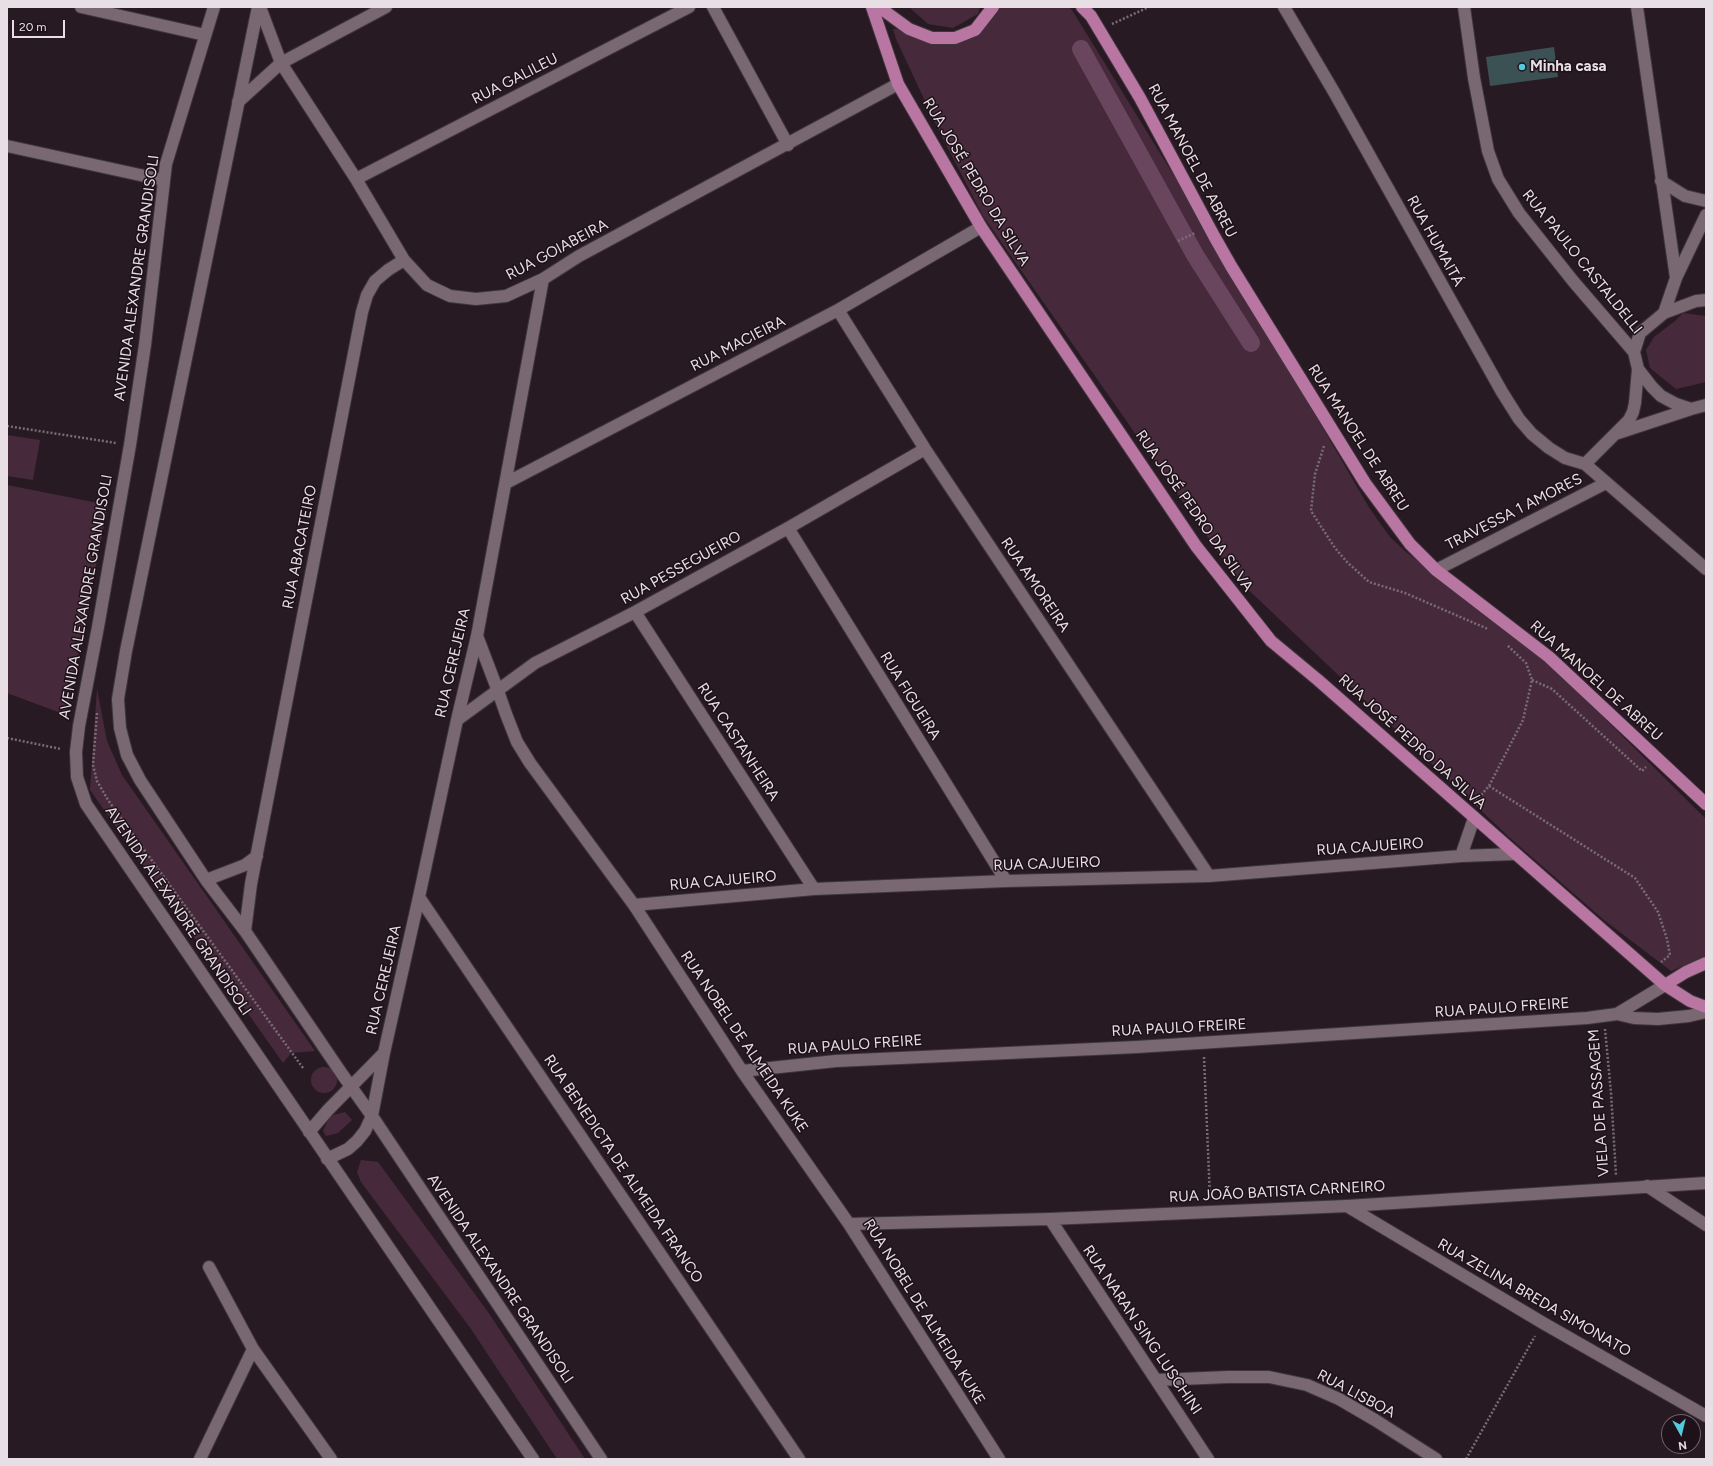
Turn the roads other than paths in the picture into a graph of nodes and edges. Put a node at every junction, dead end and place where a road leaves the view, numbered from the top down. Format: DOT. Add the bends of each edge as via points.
graph roads {
  1 [pos="81,7"];
  2 [pos="214,7"];
  3 [pos="259,7"];
  4 [pos="386,7"];
  5 [pos="689,7"];
  6 [pos="713,7"];
  7 [pos="872,7"];
  8 [pos="879,7"];
  9 [pos="993,7"];
  10 [pos="1082,7"];
  11 [pos="1284,7"];
  12 [pos="1464,7"];
  13 [pos="1637,7"];
  14 [pos="1091,12"];
  15 [pos="205,35"];
  16 [pos="281,63"];
  17 [pos="898,84"];
  18 [pos="238,102"];
  19 [pos="788,145"];
  20 [pos="7,146"];
  21 [pos="356,179"];
  22 [pos="163,180"];
  23 [pos="1661,181"];
  24 [pos="1706,201"];
  25 [pos="1706,215"];
  26 [pos="981,227"];
  27 [pos="404,260"];
  28 [pos="1676,278"];
  29 [pos="543,279"];
  30 [pos="1706,300"];
  31 [pos="838,310"];
  32 [pos="1664,313"];
  33 [pos="1634,352"];
  34 [pos="1638,369"];
  35 [pos="1706,405"];
  36 [pos="1691,409"];
  37 [pos="1615,434"];
  38 [pos="925,449"];
  39 [pos="1585,464"];
  40 [pos="506,483"];
  41 [pos="1606,483"];
  42 [pos="788,528"];
  43 [pos="1706,569"];
  44 [pos="1436,570"];
  45 [pos="635,612"];
  46 [pos="477,636"];
  47 [pos="498,691"];
  48 [pos="457,720"];
  49 [pos="1706,804"];
  50 [pos="1471,815"];
  51 [pos="1514,854"];
  52 [pos="257,856"];
  53 [pos="1461,856"];
  54 [pos="1210,876"];
  55 [pos="206,880"];
  56 [pos="1006,881"];
  57 [pos="814,889"];
  58 [pos="419,897"];
  59 [pos="634,905"];
  60 [pos="245,931"];
  61 [pos="1706,963"];
  62 [pos="1665,985"];
  63 [pos="1706,1007"];
  64 [pos="1706,1012"];
  65 [pos="1617,1014"];
  66 [pos="384,1053"];
  67 [pos="742,1071"];
  68 [pos="351,1086"];
  69 [pos="372,1116"];
  70 [pos="309,1132"];
  71 [pos="327,1159"];
  72 [pos="1706,1183"];
  73 [pos="1647,1186"];
  74 [pos="1347,1206"];
  75 [pos="1050,1219"];
  76 [pos="849,1224"];
  77 [pos="1706,1225"];
  78 [pos="209,1267"];
  79 [pos="253,1349"];
  80 [pos="1157,1380"];
  81 [pos="1706,1416"];
  82 [pos="1432,1458"];
  83 [pos="200,1459"];
  84 [pos="331,1459"];
  85 [pos="533,1459"];
  86 [pos="601,1459"];
  87 [pos="799,1459"];
  88 [pos="999,1459"];
  89 [pos="1208,1459"];
  1 -- 15 [label="street"];
  2 -- 15 [label="street, AVENIDA ALEXANDRE GRANDISOLI"];
  3 -- 16 [label="street, RUA GOIABEIRA"];
  3 -- 18 [label="street, AVENIDA ALEXANDRE GRANDISOLI"];
  4 -- 16 [label="street"];
  5 -- 21 [label="street, RUA GALILEU"];
  6 -- 19 [label="street"];
  7 -- 17 [label="main road, RUA JOSÉ PEDRO DA SILVA"];
  8 -- 9 [label="main road" via="909,28 932,38 954,38 975,30"];
  10 -- 14 [label="main road, RUA MANOEL DE ABREU"];
  11 -- 39 [label="street, RUA HUMAITÁ" via="1519,419 1549,448 1565,458"];
  12 -- 33 [label="street, RUA PAULO CASTALDELLI" via="1488,151 1498,179 1519,213"];
  13 -- 23 [label="street"];
  14 -- 44 [label="main road, RUA MANOEL DE ABREU" via="1214,236 1365,483 1410,544"];
  15 -- 22 [label="street, AVENIDA ALEXANDRE GRANDISOLI"];
  16 -- 18 [label="street"];
  16 -- 21 [label="street, RUA GOIABEIRA"];
  17 -- 19 [label="street, RUA GOIABEIRA"];
  17 -- 26 [label="main road, RUA JOSÉ PEDRO DA SILVA"];
  18 -- 55 [label="street, AVENIDA ALEXANDRE GRANDISOLI" via="118,699 120,728 130,761"];
  19 -- 29 [label="street, RUA GOIABEIRA" via="579,256"];
  20 -- 22 [label="street"];
  21 -- 27 [label="street, RUA GOIABEIRA"];
  22 -- 70 [label="street, AVENIDA ALEXANDRE GRANDISOLI" via="145,346 130,445 79,726 77,777 86,804"];
  23 -- 24 [label="street" via="1685,196"];
  23 -- 28 [label="street"];
  25 -- 28 [label="street"];
  26 -- 31 [label="street, RUA MACIEIRA"];
  26 -- 50 [label="main road, RUA JOSÉ PEDRO DA SILVA" via="1196,546 1261,629 1271,641"];
  27 -- 29 [label="street, RUA GOIABEIRA" via="427,285 450,296 476,299 506,296"];
  27 -- 52 [label="street, RUA ABACATEIRO" via="375,281 362,312"];
  28 -- 32 [label="street"];
  29 -- 40 [label="street, RUA CEREJEIRA"];
  30 -- 32 [label="street" via="1696,300"];
  31 -- 38 [label="street, RUA AMOREIRA"];
  31 -- 40 [label="street, RUA MACIEIRA"];
  32 -- 33 [label="street" via="1640,333"];
  33 -- 34 [label="street"];
  34 -- 36 [label="street" via="1662,396"];
  34 -- 37 [label="street" via="1633,412"];
  35 -- 36 [label="street"];
  36 -- 37 [label="street"];
  37 -- 39 [label="street"];
  38 -- 42 [label="street, RUA PESSEGUEIRO"];
  38 -- 54 [label="street, RUA AMOREIRA"];
  39 -- 41 [label="street"];
  40 -- 46 [label="street, RUA CEREJEIRA"];
  41 -- 43 [label="street"];
  41 -- 44 [label="street, TRAVESSA 1 AMORES"];
  42 -- 45 [label="street, RUA PESSEGUEIRO"];
  42 -- 56 [label="street, RUA FIGUEIRA"];
  44 -- 49 [label="main road, RUA MANOEL DE ABREU" via="1549,657"];
  45 -- 47 [label="street, RUA PESSEGUEIRO" via="535,664"];
  45 -- 57 [label="street, RUA CASTANHEIRA"];
  46 -- 47 [label="street, RUA NOBEL DE ALMEIDA KUKE"];
  46 -- 48 [label="street, RUA CEREJEIRA"];
  47 -- 48 [label="street, RUA PESSEGUEIRO"];
  47 -- 59 [label="street, RUA NOBEL DE ALMEIDA KUKE" via="517,742 530,763"];
  48 -- 58 [label="street, RUA CEREJEIRA"];
  50 -- 51 [label="main road, RUA JOSÉ PEDRO DA SILVA"];
  50 -- 53 [label="street"];
  51 -- 53 [label="street, RUA CAJUEIRO"];
  51 -- 62 [label="main road, RUA JOSÉ PEDRO DA SILVA"];
  52 -- 55 [label="street" via="246,865"];
  52 -- 60 [label="street, RUA ABACATEIRO"];
  53 -- 54 [label="street, RUA CAJUEIRO"];
  54 -- 56 [label="street, RUA CAJUEIRO"];
  55 -- 60 [label="street, AVENIDA ALEXANDRE GRANDISOLI"];
  56 -- 57 [label="street, RUA CAJUEIRO"];
  57 -- 59 [label="street, RUA CAJUEIRO"];
  58 -- 66 [label="street, RUA CEREJEIRA"];
  58 -- 87 [label="street, RUA BENEDICTA DE ALMEIDA FRANCO"];
  59 -- 67 [label="street, RUA NOBEL DE ALMEIDA KUKE"];
  60 -- 68 [label="street, AVENIDA ALEXANDRE GRANDISOLI"];
  61 -- 62 [label="main road, RUA PAULO FREIRE"];
  62 -- 63 [label="main road, RUA JOSÉ PEDRO DA SILVA" via="1690,1001"];
  62 -- 65 [label="street, RUA PAULO FREIRE"];
  64 -- 65 [label="street, RUA PAULO FREIRE" via="1658,1019"];
  65 -- 67 [label="street, RUA PAULO FREIRE" via="1203,1043 836,1061"];
  66 -- 68 [label="street, RUA CEREJEIRA"];
  66 -- 69 [label="street, RUA CEREJEIRA"];
  67 -- 76 [label="street, RUA NOBEL DE ALMEIDA KUKE"];
  68 -- 69 [label="street, AVENIDA ALEXANDRE GRANDISOLI"];
  68 -- 70 [label="street"];
  69 -- 71 [label="street" via="357,1141 348,1149"];
  69 -- 86 [label="street, AVENIDA ALEXANDRE GRANDISOLI"];
  70 -- 71 [label="street, AVENIDA ALEXANDRE GRANDISOLI"];
  71 -- 85 [label="street, AVENIDA ALEXANDRE GRANDISOLI"];
  72 -- 73 [label="street, RUA JOÃO BATISTA CARNEIRO"];
  73 -- 74 [label="street, RUA JOÃO BATISTA CARNEIRO"];
  73 -- 77 [label="street"];
  74 -- 75 [label="street, RUA JOÃO BATISTA CARNEIRO"];
  74 -- 81 [label="street, RUA ZELINA BREDA SIMONATO"];
  75 -- 76 [label="street, RUA JOÃO BATISTA CARNEIRO"];
  75 -- 80 [label="street, RUA NARAN SING LUSCHINI"];
  76 -- 88 [label="street, RUA NOBEL DE ALMEIDA KUKE"];
  78 -- 79 [label="street"];
  79 -- 83 [label="street"];
  79 -- 84 [label="street"];
  80 -- 82 [label="street, RUA LISBOA" via="1269,1378 1307,1385 1339,1399"];
  80 -- 89 [label="street, RUA NARAN SING LUSCHINI"];
}
